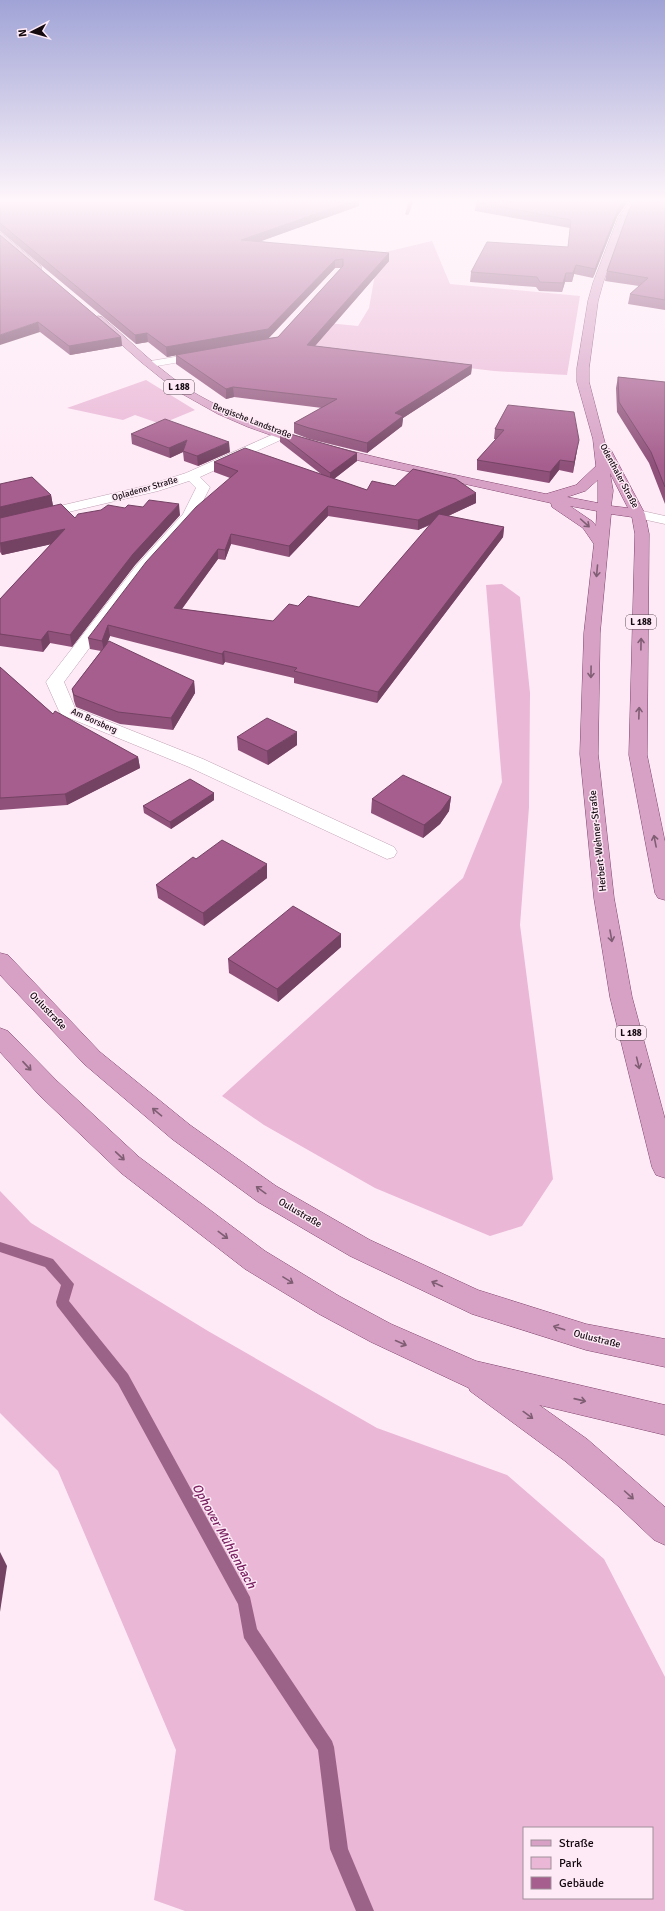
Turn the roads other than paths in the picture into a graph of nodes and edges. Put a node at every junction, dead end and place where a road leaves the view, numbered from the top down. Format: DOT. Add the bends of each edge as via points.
graph roads {
  1 [pos="597,288"];
  2 [pos="92,313"];
  3 [pos="212,354"];
  4 [pos="151,364"];
  5 [pos="282,434"];
  6 [pos="599,439"];
  7 [pos="602,468"];
  8 [pos="191,476"];
  9 [pos="540,496"];
  10 [pos="604,509"];
  11 [pos="638,514"];
  12 [pos="665,520"];
  13 [pos="0,524"];
  14 [pos="600,543"];
  15 [pos="387,852"];
  16 [pos="665,893"];
  17 [pos="0,961"];
  18 [pos="0,1037"];
  19 [pos="665,1167"];
  20 [pos="665,1353"];
  21 [pos="473,1375"];
  22 [pos="665,1420"];
  23 [pos="665,1529"];
  1 -- 6 [label="main road, Odenthaler Straße" via="583,381"];
  2 -- 4 [label="main road, Bergische Landstraße / L 188"];
  3 -- 4 [label="street"];
  4 -- 5 [label="main road, Bergische Landstraße / L 188" via="172,382 210,405"];
  5 -- 8 [label="street, Opladener Straße"];
  5 -- 9 [label="main road, Bergische Landstraße / L 188" via="382,463"];
  6 -- 7 [label="main road, Odenthaler Straße"];
  6 -- 11 [label="main road, Odenthaler Straße"];
  7 -- 9 [label="main road" via="580,490 561,495"];
  7 -- 10 [label="main road, Odenthaler Straße" via="606,491"];
  8 -- 13 [label="street, Opladener Straße" via="115,498"];
  8 -- 15 [label="street, Am Borsberg" via="203,487 189,516 141,568 55,682 68,711 196,764"];
  9 -- 10 [label="main road, Bergische Landstraße / L 188"];
  9 -- 14 [label="main road, one-way" via="568,510 588,525"];
  10 -- 11 [label="main road, L 188"];
  10 -- 14 [label="main road, Herbert-Wehner-Straße / L 188"];
  11 -- 12 [label="street"];
  16 -- 11 [label="main road, L 188, one-way" via="638,755 642,560 642,534"];
  14 -- 19 [label="main road, Herbert-Wehner-Straße / L 188, one-way" via="592,633 590,754 604,898 621,997"];
  20 -- 17 [label="main road, Oulustraße, one-way" via="586,1337 472,1301 360,1248 267,1194 181,1132 92,1058"];
  18 -- 21 [label="main road, one-way" via="48,1088 130,1165 255,1260 381,1334"];
  21 -- 22 [label="main road, one-way"];
  21 -- 23 [label="main road, one-way" via="576,1450"];
}
